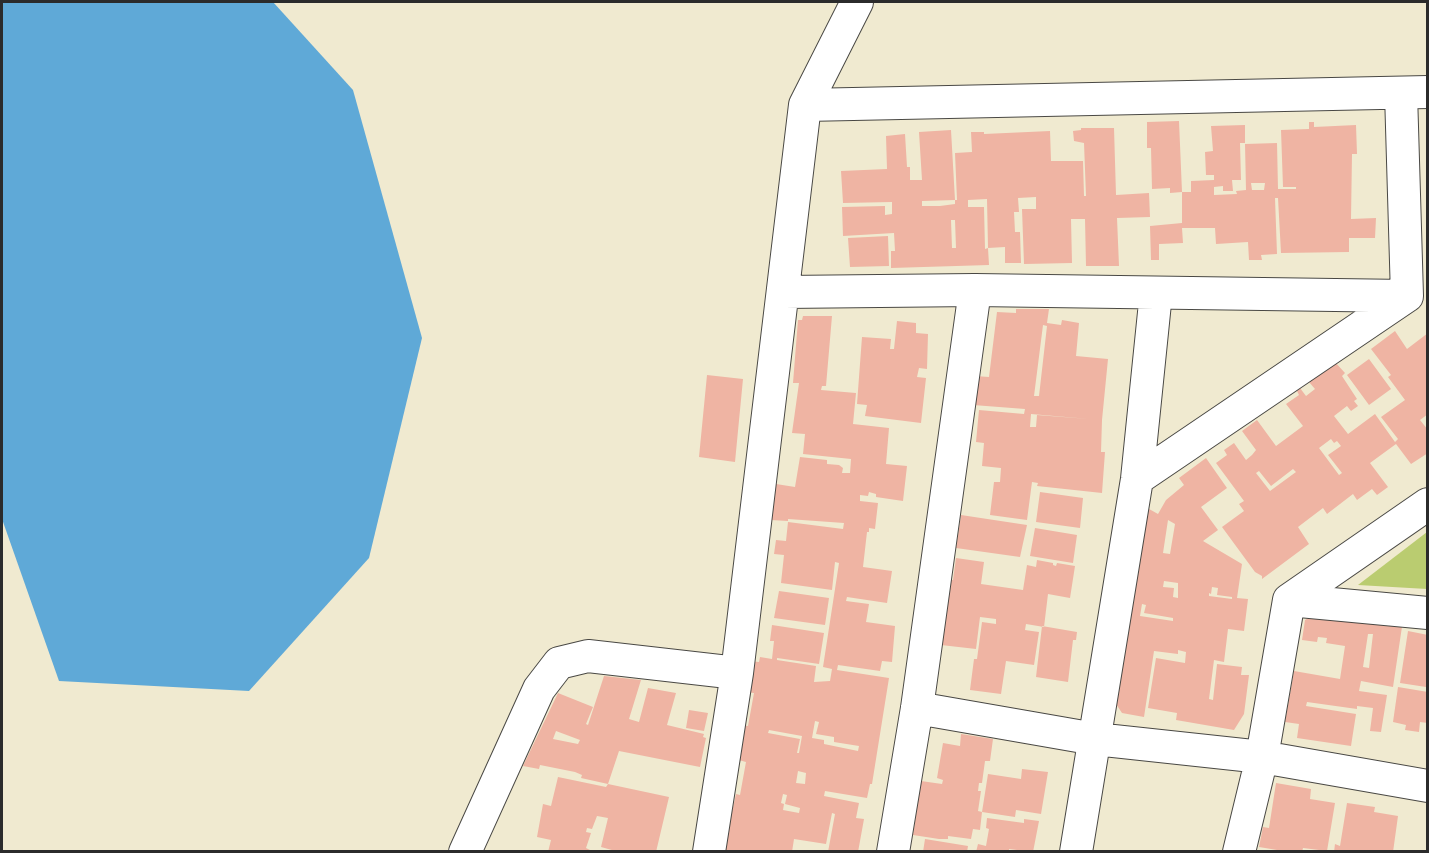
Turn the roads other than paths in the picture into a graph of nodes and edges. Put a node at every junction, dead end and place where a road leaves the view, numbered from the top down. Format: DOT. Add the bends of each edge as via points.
graph roads {
  1 [pos="857,2"];
  2 [pos="1414,93"];
  3 [pos="805,105"];
  4 [pos="975,290"];
  5 [pos="784,292"];
  6 [pos="1155,293"];
  7 [pos="1407,296"];
  8 [pos="1137,479"];
  9 [pos="1428,504"];
  10 [pos="1290,600"];
  11 [pos="1428,613"];
  12 [pos="737,673"];
  13 [pos="916,708"];
  14 [pos="1095,739"];
  15 [pos="1262,757"];
  16 [pos="1428,786"];
  17 [pos="465,852"];
  18 [pos="709,852"];
  19 [pos="893,852"];
  20 [pos="1076,852"];
  21 [pos="1239,852"];
  1 -- 3 [label="street"];
  2 -- 3 [label="street"];
  2 -- 7 [label="street"];
  3 -- 5 [label="street"];
  4 -- 5 [label="street"];
  4 -- 6 [label="street"];
  4 -- 13 [label="street"];
  5 -- 12 [label="street"];
  6 -- 7 [label="street"];
  6 -- 8 [label="street"];
  7 -- 8 [label="street"];
  8 -- 14 [label="street"];
  9 -- 10 [label="street"];
  10 -- 11 [label="street"];
  10 -- 15 [label="street"];
  12 -- 17 [label="street" via="588,656 559,663 538,689"];
  12 -- 18 [label="street"];
  13 -- 14 [label="street"];
  13 -- 19 [label="street"];
  14 -- 15 [label="street"];
  14 -- 20 [label="street"];
  15 -- 16 [label="street"];
  15 -- 21 [label="street"];
}
